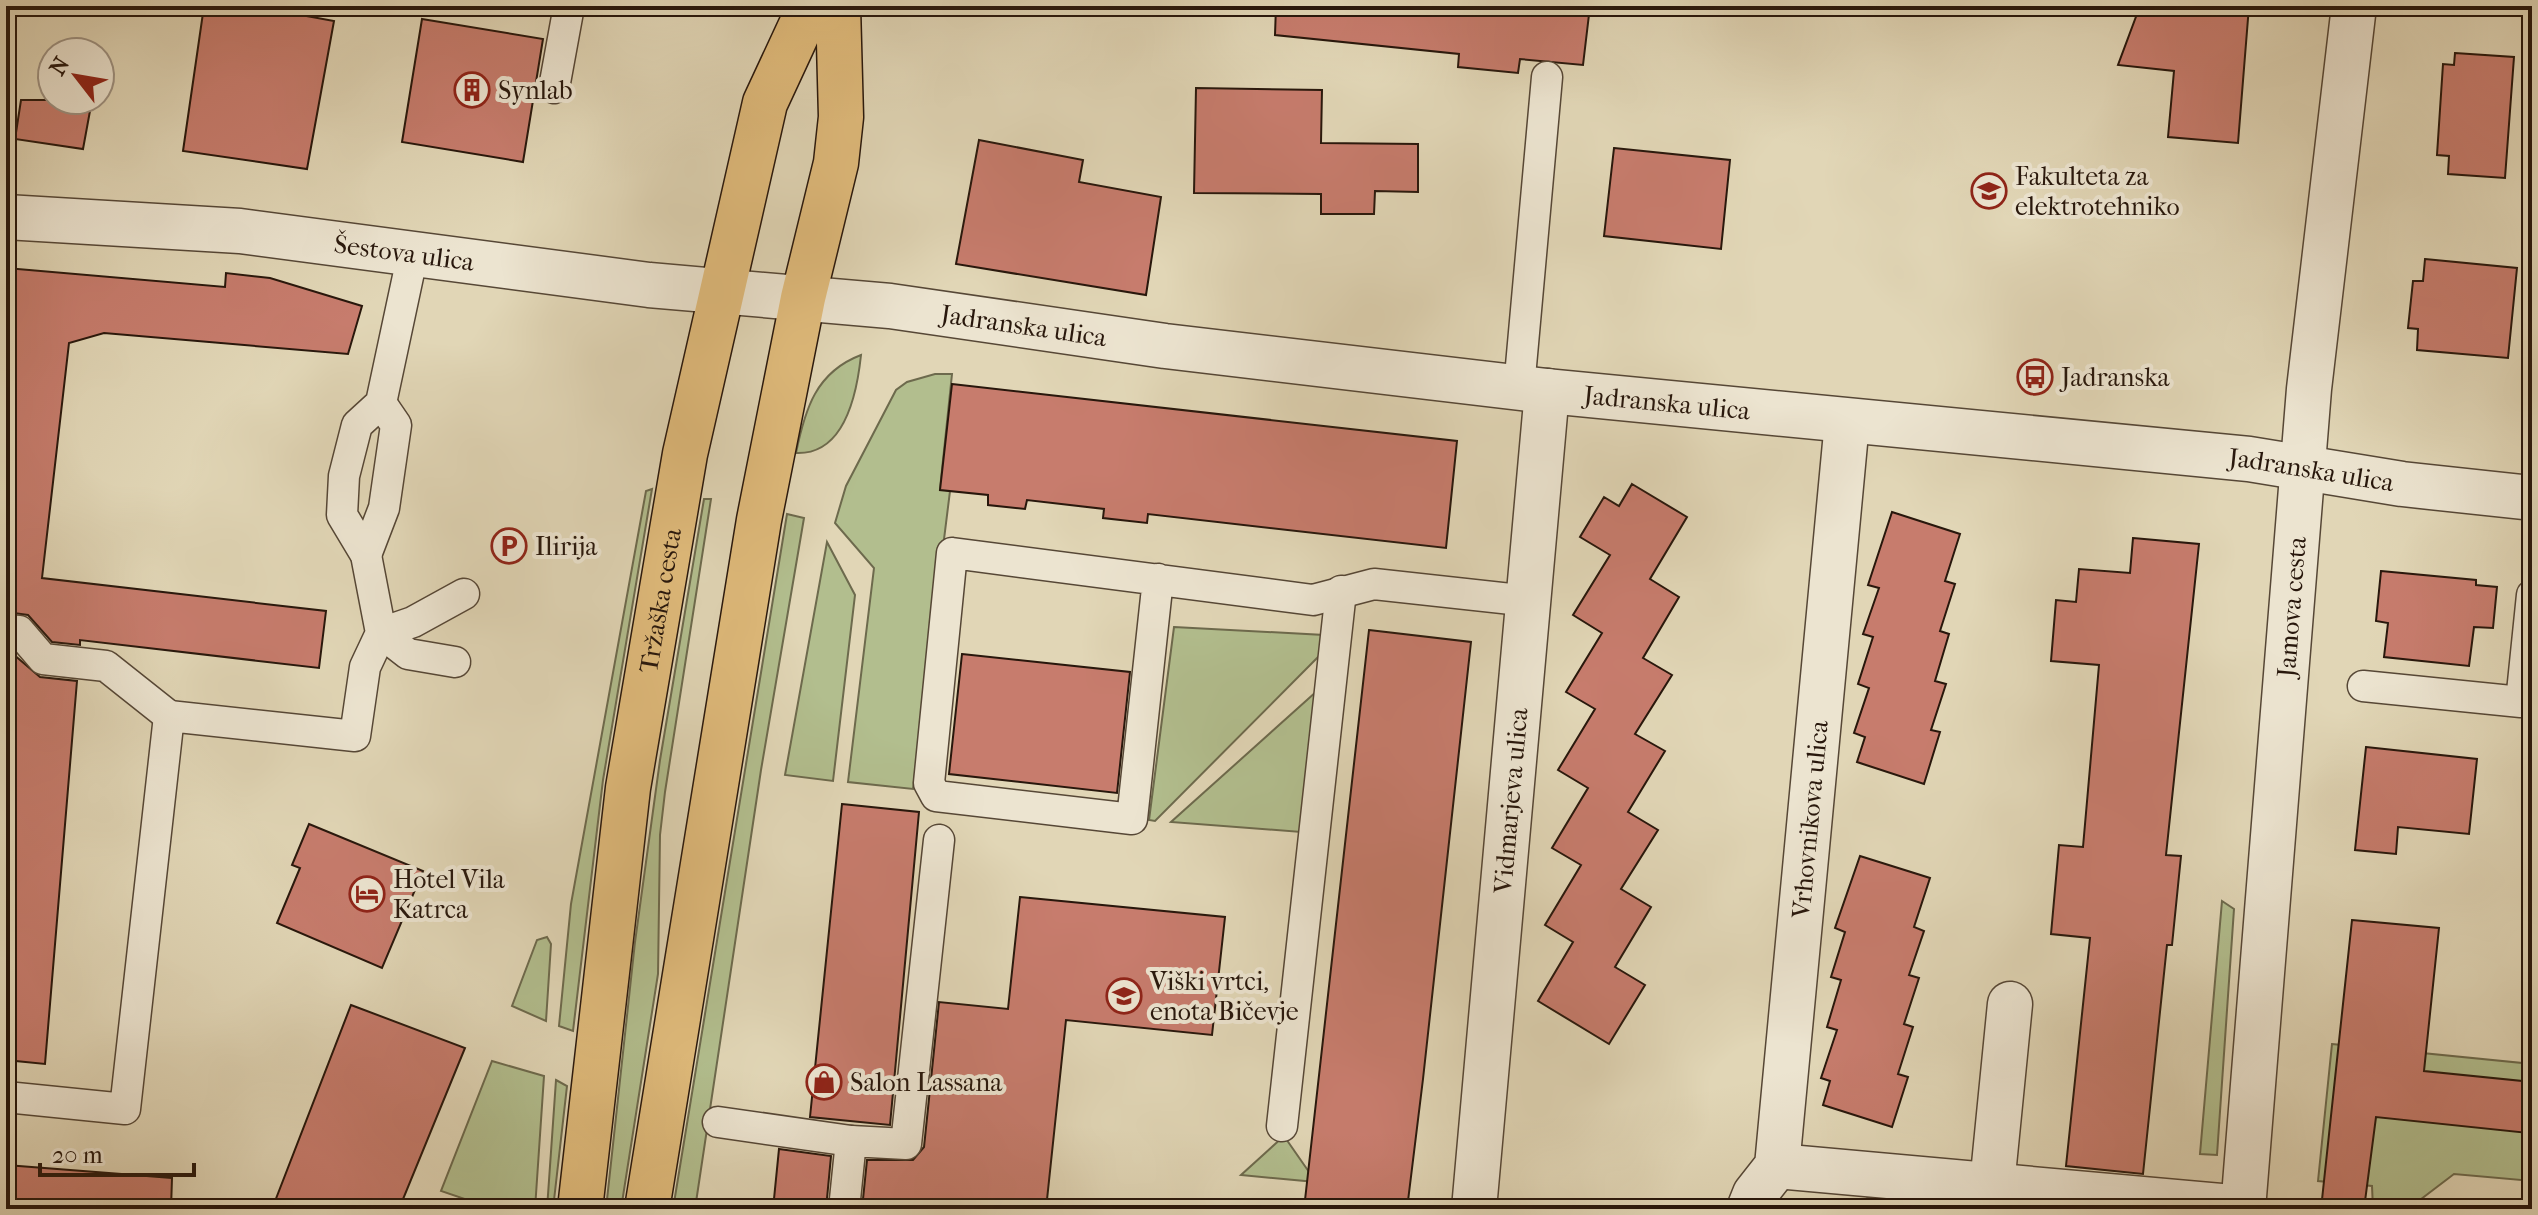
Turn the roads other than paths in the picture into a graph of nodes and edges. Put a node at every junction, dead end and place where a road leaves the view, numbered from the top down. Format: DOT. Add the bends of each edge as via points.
graph roads {
  1 [pos="569,6"];
  2 [pos="810,6"];
  3 [pos="838,6"];
  4 [pos="2354,6"];
  5 [pos="1547,77"];
  6 [pos="554,88"];
  7 [pos="6,217"];
  8 [pos="413,253"];
  9 [pos="721,291"];
  10 [pos="803,298"];
  11 [pos="1533,389"];
  12 [pos="381,403"];
  13 [pos="1847,422"];
  14 [pos="2302,468"];
  15 [pos="2532,498"];
  16 [pos="366,555"];
  17 [pos="1158,579"];
  18 [pos="1341,591"];
  19 [pos="464,594"];
  20 [pos="2532,595"];
  21 [pos="1529,601"];
  22 [pos="6,630"];
  23 [pos="381,633"];
  24 [pos="455,662"];
  25 [pos="2363,686"];
  26 [pos="169,716"];
  27 [pos="939,840"];
  28 [pos="2010,1004"];
  29 [pos="6,1097"];
  30 [pos="718,1122"];
  31 [pos="1282,1126"];
  32 [pos="851,1141"];
  33 [pos="1777,1166"];
  34 [pos="1992,1185"];
  35 [pos="580,1209"];
  36 [pos="647,1209"];
  37 [pos="844,1209"];
  38 [pos="1474,1209"];
  39 [pos="1749,1209"];
  40 [pos="2243,1209"];
  1 -- 6 [label="lane"];
  2 -- 9 [label="main road, Tržaška cesta" via="765,103"];
  3 -- 10 [label="main road" via="841,117 836,163"];
  4 -- 14 [label="street, Jamova cesta"];
  5 -- 11 [label="lane"];
  7 -- 8 [label="street, Šestova ulica" via="240,231"];
  8 -- 9 [label="street, Šestova ulica"];
  8 -- 12 [label="lane"];
  9 -- 10 [label="street, Šestova ulica"];
  9 -- 35 [label="main road, Tržaška cesta" via="685,454 628,788"];
  10 -- 11 [label="street, Jadranska ulica"];
  10 -- 36 [label="main road" via="759,520"];
  11 -- 13 [label="street, Jadranska ulica"];
  11 -- 21 [label="street, Vidmarjeva ulica"];
  12 -- 16 [label="lane" via="396,425 384,508"];
  12 -- 16 [label="lane" via="357,425 344,476 342,515"];
  13 -- 14 [label="street, Jadranska ulica" via="2031,436"];
  13 -- 33 [label="street, Vrhovnikova ulica"];
  14 -- 15 [label="street, Jadranska ulica"];
  14 -- 40 [label="street, Jamova cesta"];
  16 -- 23 [label="lane"];
  17 -- 17 [label="lane" via="952,553 929,783 936,796 1132,819"];
  17 -- 18 [label="lane" via="1313,600"];
  18 -- 21 [label="lane" via="1374,584"];
  18 -- 31 [label="lane"];
  19 -- 23 [label="lane"];
  20 -- 25 [label="lane" via="2521,702"];
  21 -- 38 [label="street, Vidmarjeva ulica"];
  22 -- 26 [label="lane" via="19,631 43,659 106,666"];
  23 -- 24 [label="lane" via="408,654"];
  23 -- 26 [label="lane" via="365,667 355,736"];
  26 -- 29 [label="lane" via="125,1109"];
  27 -- 32 [label="lane" via="906,1144"];
  28 -- 34 [label="street"];
  30 -- 32 [label="lane"];
  32 -- 37 [label="lane"];
  33 -- 34 [label="street, Jamova cesta"];
  33 -- 39 [label="street"];
  34 -- 40 [label="street, Jamova cesta"];
}
